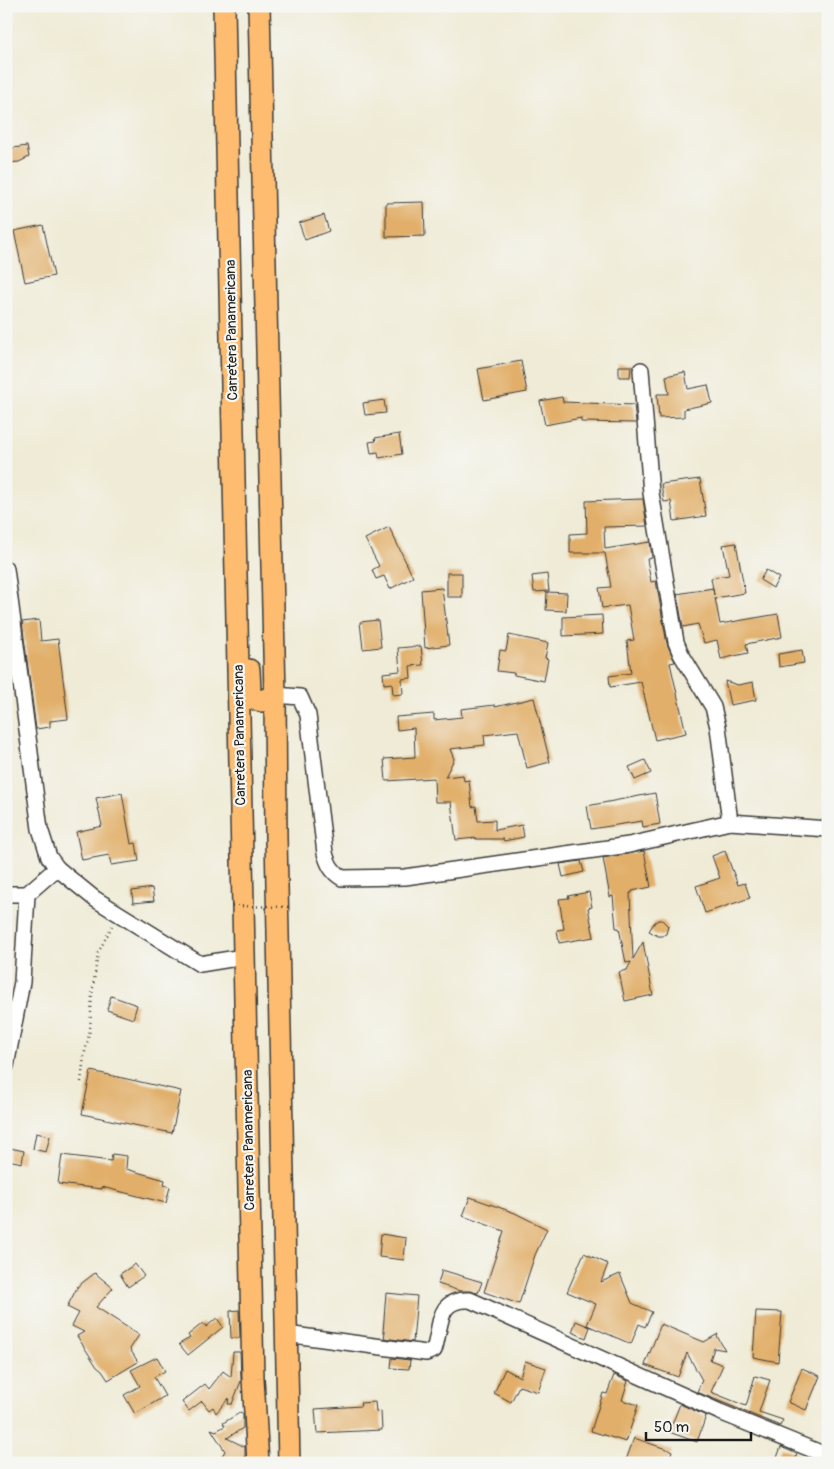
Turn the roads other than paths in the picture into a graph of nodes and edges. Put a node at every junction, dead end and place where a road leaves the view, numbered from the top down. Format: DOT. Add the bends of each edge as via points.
graph roads {
  1 [pos="224,6"];
  2 [pos="259,6"];
  3 [pos="641,370"];
  4 [pos="235,536"];
  5 [pos="6,569"];
  6 [pos="275,695"];
  7 [pos="239,733"];
  8 [pos="730,822"];
  9 [pos="828,829"];
  10 [pos="276,837"];
  11 [pos="57,868"];
  12 [pos="6,894"];
  13 [pos="27,894"];
  14 [pos="244,957"];
  15 [pos="6,1066"];
  16 [pos="286,1334"];
  17 [pos="828,1456"];
  18 [pos="258,1463"];
  19 [pos="290,1463"];
  1 -- 4 [label="highway, Carretera Panamericana"];
  2 -- 6 [label="highway"];
  3 -- 8 [label="street" via="651,493 676,642 713,707"];
  4 -- 6 [label="highway" via="242,567 251,696 258,701"];
  4 -- 7 [label="highway, Carretera Panamericana"];
  5 -- 11 [label="street" via="40,829 49,857"];
  6 -- 8 [label="street" via="300,697 308,715 325,852 328,864 342,878 405,877 629,846"];
  6 -- 10 [label="highway"];
  7 -- 10 [label="highway" via="244,711 260,706 264,722 266,806"];
  7 -- 14 [label="highway, Carretera Panamericana"];
  8 -- 9 [label="street"];
  10 -- 16 [label="highway"];
  11 -- 13 [label="street"];
  11 -- 14 [label="street" via="95,899 200,964"];
  12 -- 13 [label="street"];
  13 -- 15 [label="street" via="22,982"];
  14 -- 18 [label="highway, Carretera Panamericana" via="253,1379"];
  16 -- 17 [label="street" via="426,1354 434,1350 443,1310 451,1302 470,1300 720,1412"];
  16 -- 19 [label="highway"];
}
